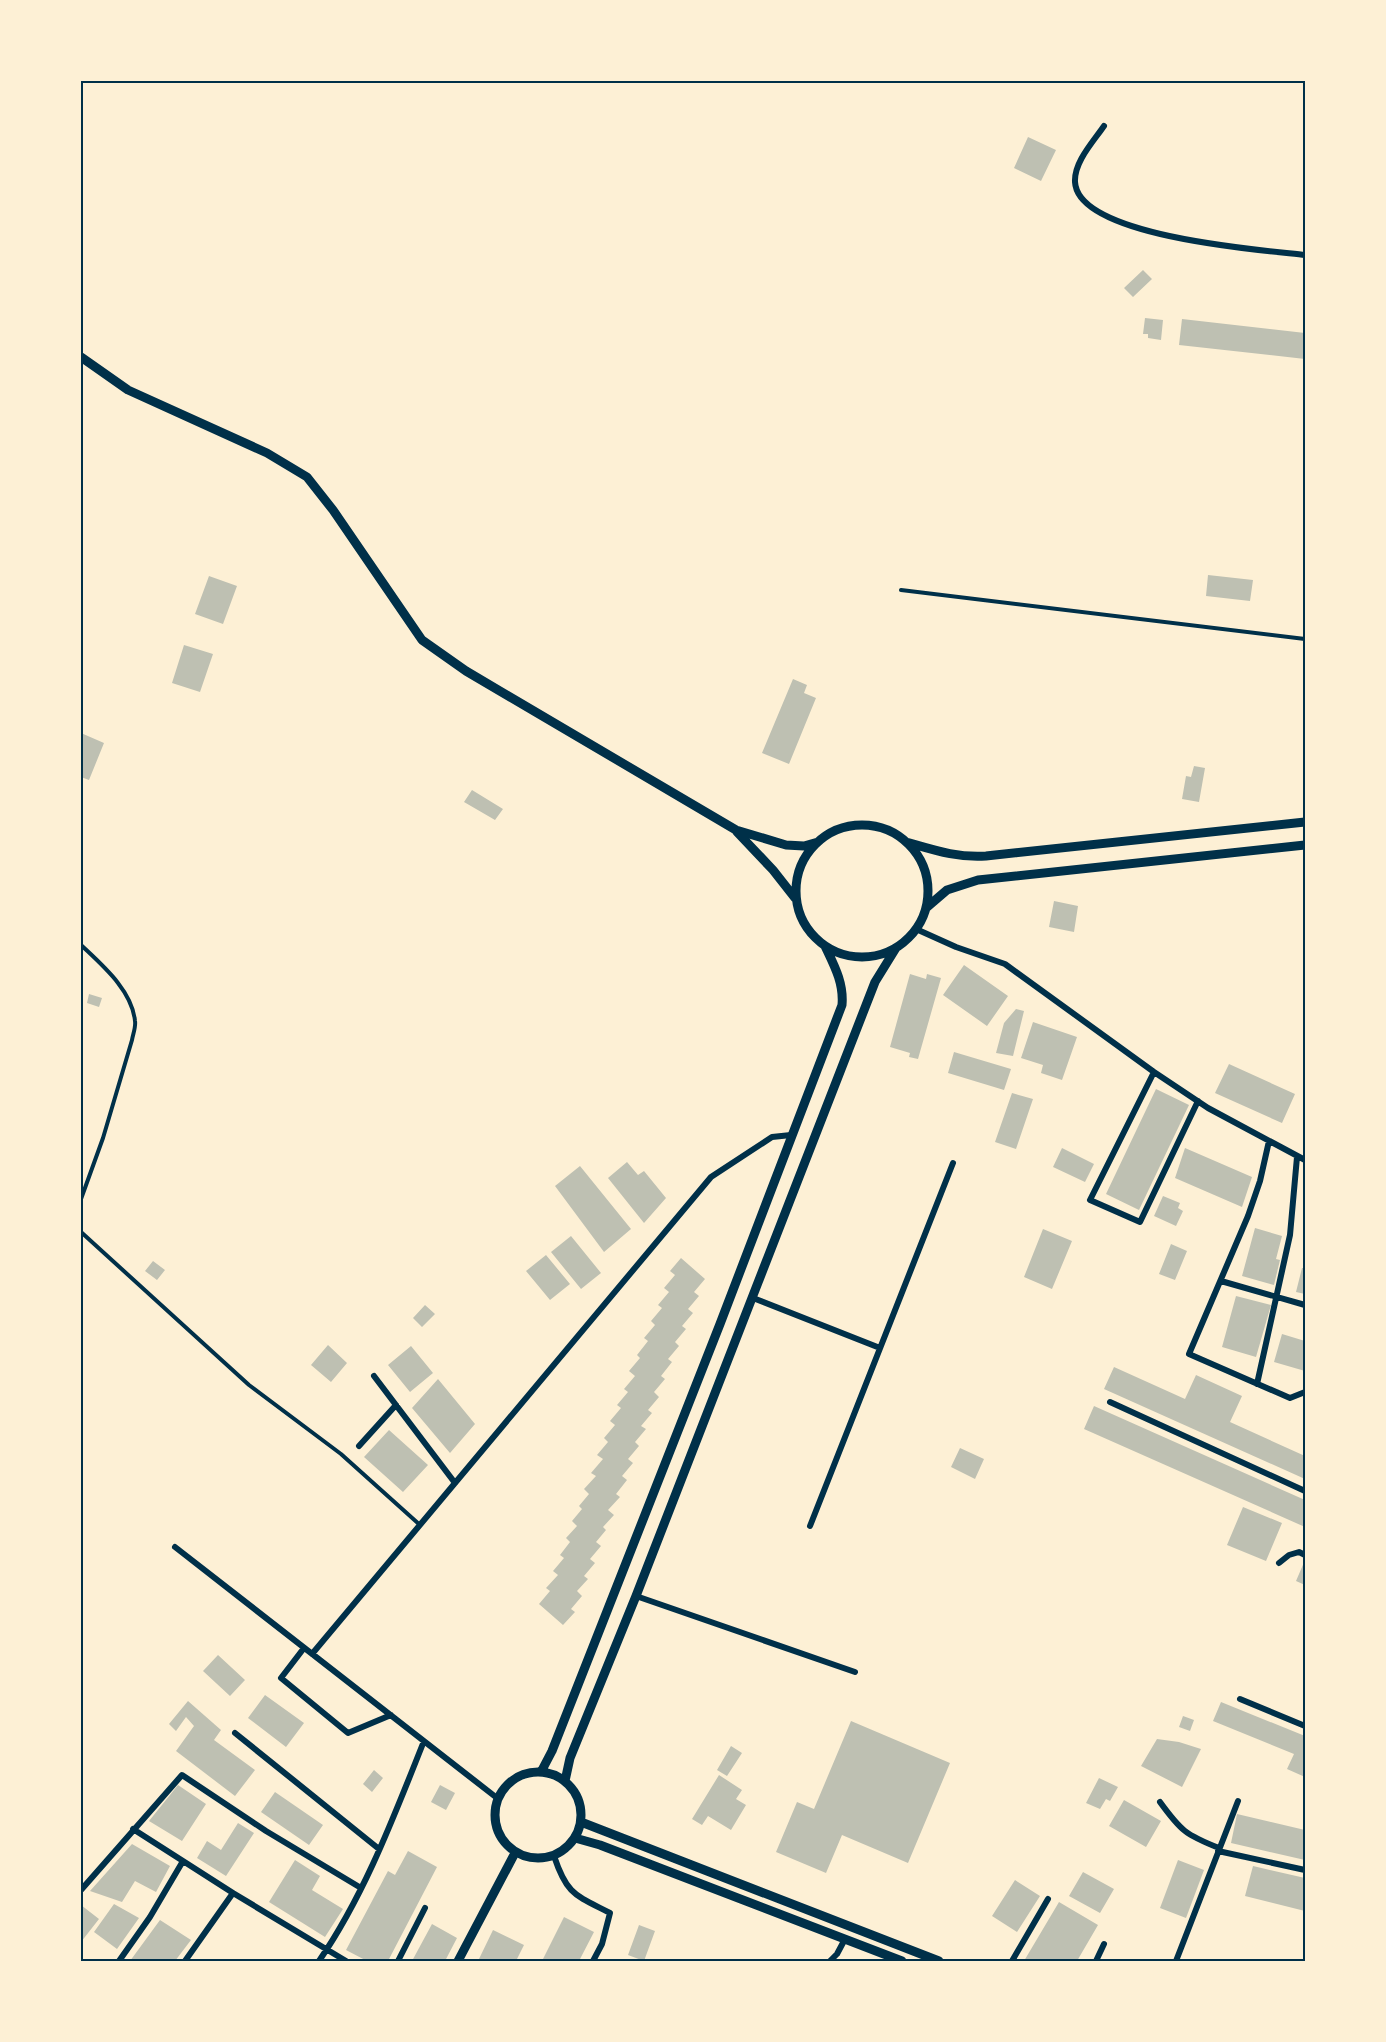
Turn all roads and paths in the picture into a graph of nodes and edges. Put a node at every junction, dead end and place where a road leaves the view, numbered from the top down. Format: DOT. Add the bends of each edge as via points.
graph roads {
  1 [pos="1104,126"];
  2 [pos="1305,255"];
  3 [pos="81,357"];
  4 [pos="901,590"];
  5 [pos="1305,639"];
  6 [pos="1305,822"];
  7 [pos="736,830"];
  8 [pos="818,842"];
  9 [pos="906,842"];
  10 [pos="1305,845"];
  11 [pos="796,900"];
  12 [pos="926,908"];
  13 [pos="916,929"];
  14 [pos="81,945"];
  15 [pos="825,946"];
  16 [pos="896,948"];
  17 [pos="1154,1072"];
  18 [pos="1198,1101"];
  19 [pos="791,1135"];
  20 [pos="1269,1141"];
  21 [pos="1297,1157"];
  22 [pos="1305,1160"];
  23 [pos="953,1162"];
  24 [pos="81,1199"];
  25 [pos="81,1232"];
  26 [pos="1221,1281"];
  27 [pos="753,1298"];
  28 [pos="1276,1298"];
  29 [pos="1305,1305"];
  30 [pos="880,1348"];
  31 [pos="374,1376"];
  32 [pos="1257,1384"];
  33 [pos="1305,1392"];
  34 [pos="1110,1402"];
  35 [pos="396,1406"];
  36 [pos="359,1446"];
  37 [pos="455,1483"];
  38 [pos="1305,1491"];
  39 [pos="420,1525"];
  40 [pos="810,1526"];
  41 [pos="175,1547"];
  42 [pos="1305,1555"];
  43 [pos="1279,1563"];
  44 [pos="636,1596"];
  45 [pos="304,1648"];
  46 [pos="312,1654"];
  47 [pos="855,1671"];
  48 [pos="1240,1699"];
  49 [pos="391,1715"];
  50 [pos="1305,1726"];
  51 [pos="235,1733"];
  52 [pos="424,1741"];
  53 [pos="541,1772"];
  54 [pos="564,1781"];
  55 [pos="497,1798"];
  56 [pos="1238,1801"];
  57 [pos="1160,1802"];
  58 [pos="581,1822"];
  59 [pos="133,1829"];
  60 [pos="575,1838"];
  61 [pos="379,1849"];
  62 [pos="1219,1850"];
  63 [pos="515,1853"];
  64 [pos="554,1856"];
  65 [pos="183,1861"];
  66 [pos="1305,1870"];
  67 [pos="361,1888"];
  68 [pos="81,1890"];
  69 [pos="233,1893"];
  70 [pos="1048,1899"];
  71 [pos="425,1908"];
  72 [pos="845,1939"];
  73 [pos="1104,1944"];
  74 [pos="327,1950"];
  75 [pos="838,1958"];
  76 [pos="189,1960"];
  77 [pos="119,1961"];
  78 [pos="319,1961"];
  79 [pos="346,1961"];
  80 [pos="398,1961"];
  81 [pos="458,1961"];
  82 [pos="593,1961"];
  83 [pos="830,1961"];
  84 [pos="902,1961"];
  85 [pos="939,1961"];
  86 [pos="1012,1961"];
  87 [pos="1096,1961"];
  88 [pos="1176,1961"];
  1 -- 2 [label="street" via="1077,165 1075,183 1084,202 1100,214 1194,242"];
  3 -- 7 [label="street" via="128,390 267,453 307,477 422,640 466,671"];
  4 -- 5 [label="lane"];
  6 -- 9 [label="street" via="968,857"];
  7 -- 8 [label="street" via="786,845"];
  7 -- 11 [label="street"];
  8 -- 9 [label="street" via="852,825 872,825"];
  8 -- 11 [label="street" via="800,868"];
  9 -- 12 [label="street" via="918,855 925,872"];
  10 -- 12 [label="street" via="978,880 947,890"];
  11 -- 15 [label="street" via="811,933"];
  12 -- 13 [label="street"];
  13 -- 16 [label="street"];
  13 -- 17 [label="street" via="1005,964"];
  14 -- 24 [label="lane" via="119,986 132,1007 135,1023 103,1138"];
  15 -- 16 [label="street" via="860,957"];
  15 -- 19 [label="street" via="841,982 842,1005"];
  16 -- 27 [label="street" via="875,982"];
  17 -- 18 [label="street"];
  17 -- 18 [label="street" via="1090,1200 1140,1222"];
  18 -- 20 [label="street"];
  19 -- 37 [label="street" via="772,1137 711,1177"];
  19 -- 53 [label="street"];
  20 -- 21 [label="street"];
  20 -- 26 [label="street" via="1260,1181"];
  21 -- 22 [label="street"];
  21 -- 28 [label="street" via="1290,1235"];
  23 -- 30 [label="street"];
  25 -- 39 [label="lane" via="249,1385 341,1454"];
  26 -- 28 [label="street"];
  26 -- 32 [label="street" via="1189,1354"];
  27 -- 30 [label="street"];
  27 -- 44 [label="street"];
  28 -- 29 [label="street"];
  28 -- 32 [label="street"];
  30 -- 40 [label="street"];
  31 -- 35 [label="street"];
  32 -- 33 [label="street" via="1290,1398"];
  34 -- 38 [label="street"];
  35 -- 36 [label="street"];
  35 -- 37 [label="street"];
  37 -- 39 [label="street"];
  39 -- 46 [label="street"];
  41 -- 45 [label="street"];
  42 -- 43 [label="street" via="1289,1555"];
  44 -- 47 [label="street"];
  44 -- 54 [label="street"];
  45 -- 46 [label="street"];
  45 -- 49 [label="street" via="281,1677 348,1733"];
  46 -- 49 [label="street"];
  48 -- 50 [label="street"];
  49 -- 52 [label="street"];
  51 -- 61 [label="street"];
  52 -- 55 [label="street"];
  52 -- 61 [label="street"];
  53 -- 54 [label="street"];
  53 -- 55 [label="street" via="515,1778"];
  54 -- 58 [label="street" via="578,1799"];
  55 -- 63 [label="street" via="494,1822 505,1845"];
  56 -- 62 [label="street"];
  57 -- 62 [label="street" via="1184,1832"];
  58 -- 60 [label="street"];
  58 -- 85 [label="street"];
  59 -- 65 [label="street"];
  59 -- 67 [label="street" via="182,1775"];
  59 -- 68 [label="street"];
  60 -- 64 [label="street"];
  60 -- 72 [label="street"];
  61 -- 67 [label="street"];
  62 -- 66 [label="street"];
  62 -- 88 [label="street"];
  63 -- 64 [label="street" via="534,1858"];
  63 -- 81 [label="street"];
  64 -- 82 [label="street" via="562,1878 574,1894 610,1913"];
  65 -- 69 [label="street"];
  65 -- 77 [label="street"];
  67 -- 74 [label="street"];
  69 -- 74 [label="street"];
  69 -- 76 [label="street"];
  70 -- 86 [label="street"];
  71 -- 80 [label="street"];
  72 -- 75 [label="street"];
  72 -- 84 [label="street"];
  73 -- 87 [label="street"];
  74 -- 78 [label="street"];
  74 -- 79 [label="street"];
  75 -- 83 [label="street"];
}
